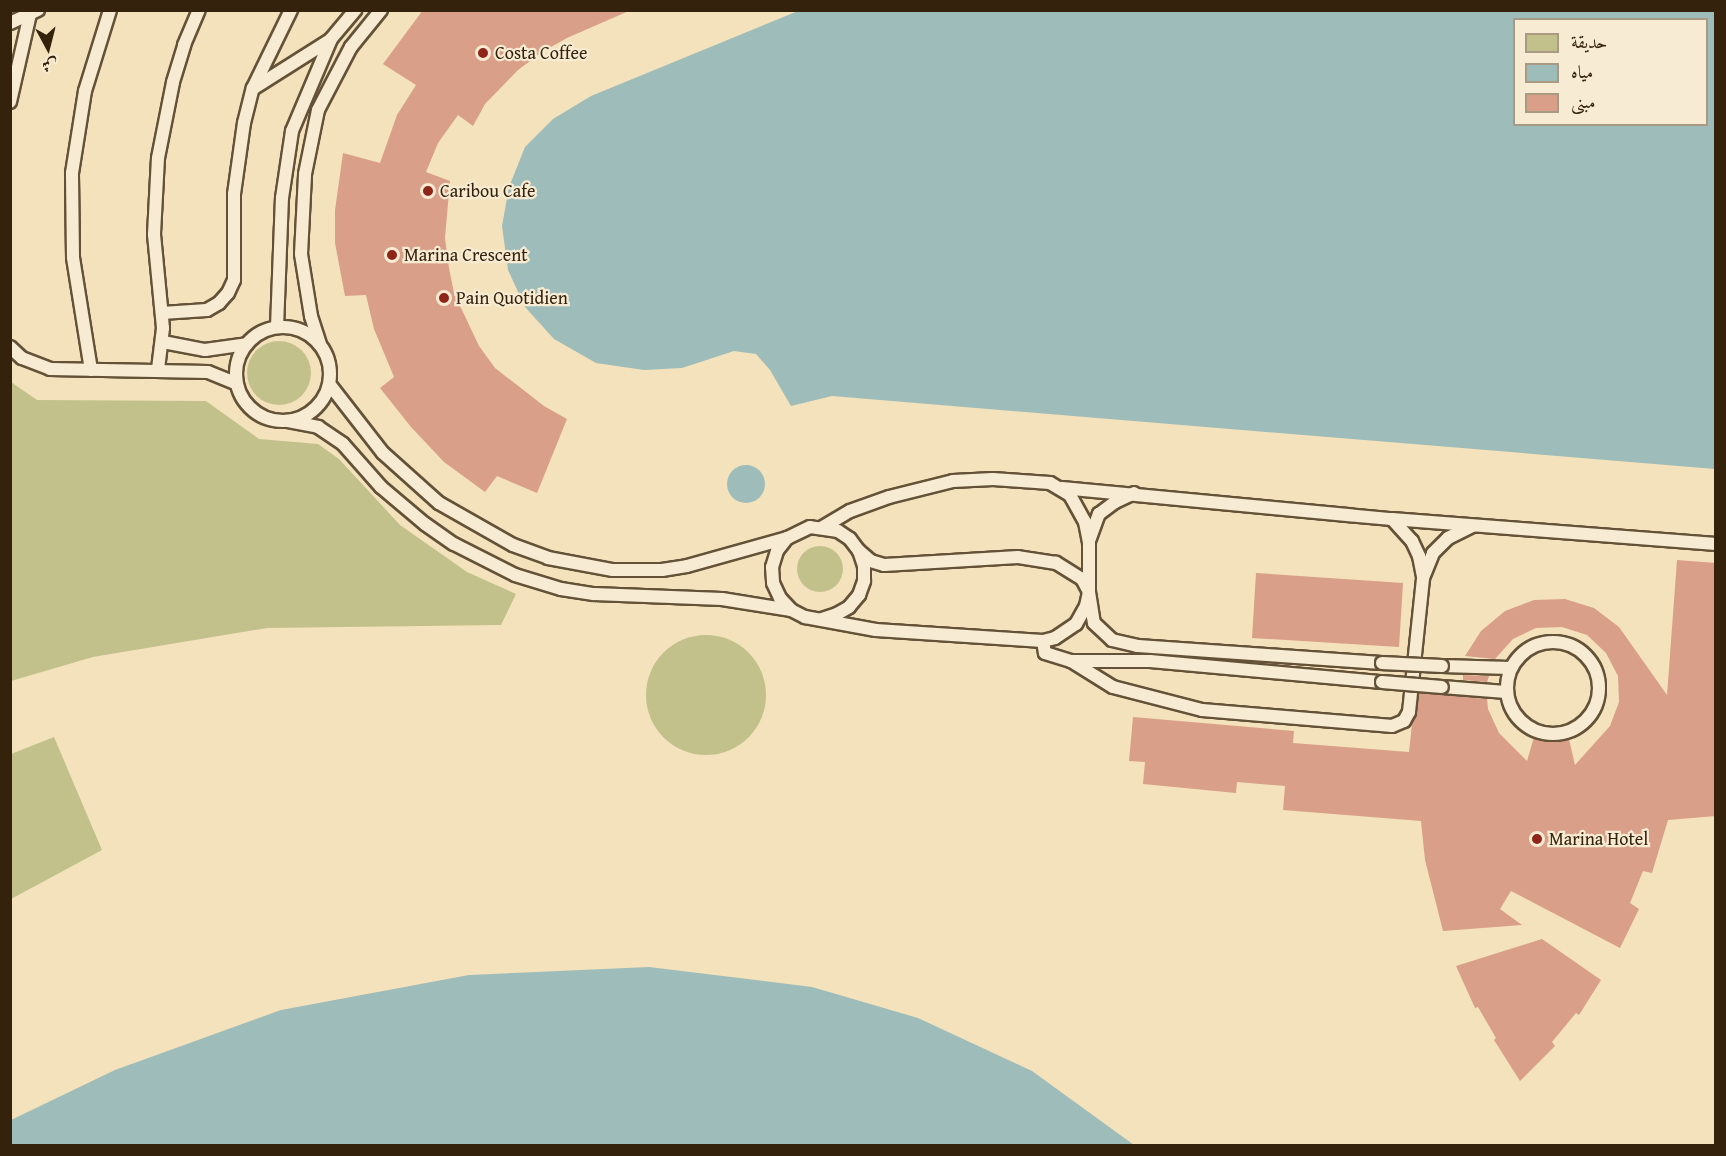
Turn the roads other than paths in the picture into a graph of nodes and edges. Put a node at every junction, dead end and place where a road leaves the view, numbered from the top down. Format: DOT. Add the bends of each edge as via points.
graph roads {
  1 [pos="110,10"];
  2 [pos="199,10"];
  3 [pos="291,10"];
  4 [pos="355,10"];
  5 [pos="381,10"];
  6 [pos="34,12"];
  7 [pos="10,22"];
  8 [pos="331,39"];
  9 [pos="253,88"];
  10 [pos="10,102"];
  11 [pos="162,313"];
  12 [pos="277,327"];
  13 [pos="163,342"];
  14 [pos="247,344"];
  15 [pos="320,344"];
  16 [pos="10,347"];
  17 [pos="158,369"];
  18 [pos="91,370"];
  19 [pos="237,384"];
  20 [pos="330,385"];
  21 [pos="288,421"];
  22 [pos="1062,488"];
  23 [pos="1135,493"];
  24 [pos="1392,519"];
  25 [pos="1476,525"];
  26 [pos="823,527"];
  27 [pos="787,538"];
  28 [pos="1089,542"];
  29 [pos="1716,543"];
  30 [pos="859,551"];
  31 [pos="1423,578"];
  32 [pos="1089,592"];
  33 [pos="791,610"];
  34 [pos="822,619"];
  35 [pos="1043,641"];
  36 [pos="1071,661"];
  37 [pos="1510,668"];
  38 [pos="1506,692"];
  1 -- 18 [label="lane" via="85,91 72,173 73,257"];
  2 -- 11 [label="lane" via="173,82 158,158 154,234"];
  3 -- 9 [label="lane"];
  4 -- 8 [label="lane"];
  5 -- 15 [label="lane" via="351,47 318,110 305,174 301,254 311,316"];
  6 -- 7 [label="lane"];
  6 -- 10 [label="lane"];
  8 -- 9 [label="lane"];
  8 -- 12 [label="lane" via="292,131 282,198"];
  9 -- 11 [label="lane" via="238,159 234,280 228,293 207,310"];
  11 -- 13 [label="lane"];
  12 -- 14 [label="lane" via="255,336"];
  12 -- 15 [label="lane" via="293,328"];
  13 -- 14 [label="lane" via="205,350"];
  13 -- 17 [label="lane"];
  14 -- 19 [label="lane" via="237,363"];
  15 -- 20 [label="lane" via="330,370"];
  16 -- 18 [label="lane" via="22,358 43,367"];
  17 -- 18 [label="lane"];
  17 -- 19 [label="lane" via="208,372"];
  19 -- 21 [label="lane" via="248,406 259,415"];
  20 -- 21 [label="lane" via="315,409"];
  20 -- 27 [label="lane" via="383,453 439,503 513,545 548,558 613,570 662,570"];
  21 -- 33 [label="lane" via="318,428 343,444 381,487 425,524 454,544 515,575 594,594 712,598"];
  22 -- 23 [label="lane"];
  22 -- 26 [label="lane" via="1031,480 952,481 889,497 850,511"];
  22 -- 28 [label="lane" via="1085,522"];
  23 -- 24 [label="lane"];
  23 -- 28 [label="lane" via="1099,514"];
  24 -- 25 [label="lane"];
  24 -- 31 [label="lane" via="1412,541"];
  25 -- 29 [label="lane"];
  25 -- 31 [label="lane" via="1448,538 1433,553"];
  26 -- 27 [label="lane" via="798,531"];
  26 -- 30 [label="lane" via="844,535"];
  27 -- 33 [label="lane" via="774,559 773,583"];
  28 -- 32 [label="lane"];
  30 -- 32 [label="lane" via="884,565 1018,557 1068,569 1082,579"];
  30 -- 34 [label="lane" via="864,573 859,595 837,615"];
  31 -- 36 [label="lane" via="1409,712 1404,721 1392,726 1202,710 1113,687"];
  32 -- 35 [label="lane" via="1083,616 1076,624"];
  32 -- 37 [label="lane, bridge" via="1094,623 1112,640 1137,646"];
  33 -- 34 [label="lane"];
  34 -- 35 [label="lane" via="876,630"];
  35 -- 36 [label="lane" via="1045,653"];
  36 -- 38 [label="lane, bridge" via="1150,661"];
  37 -- 38 [label="lane"];
  37 -- 38 [label="lane" via="1526,649 1549,641 1572,645 1591,661 1600,684 1595,708 1579,726 1557,735 1532,730 1514,715"];
}
